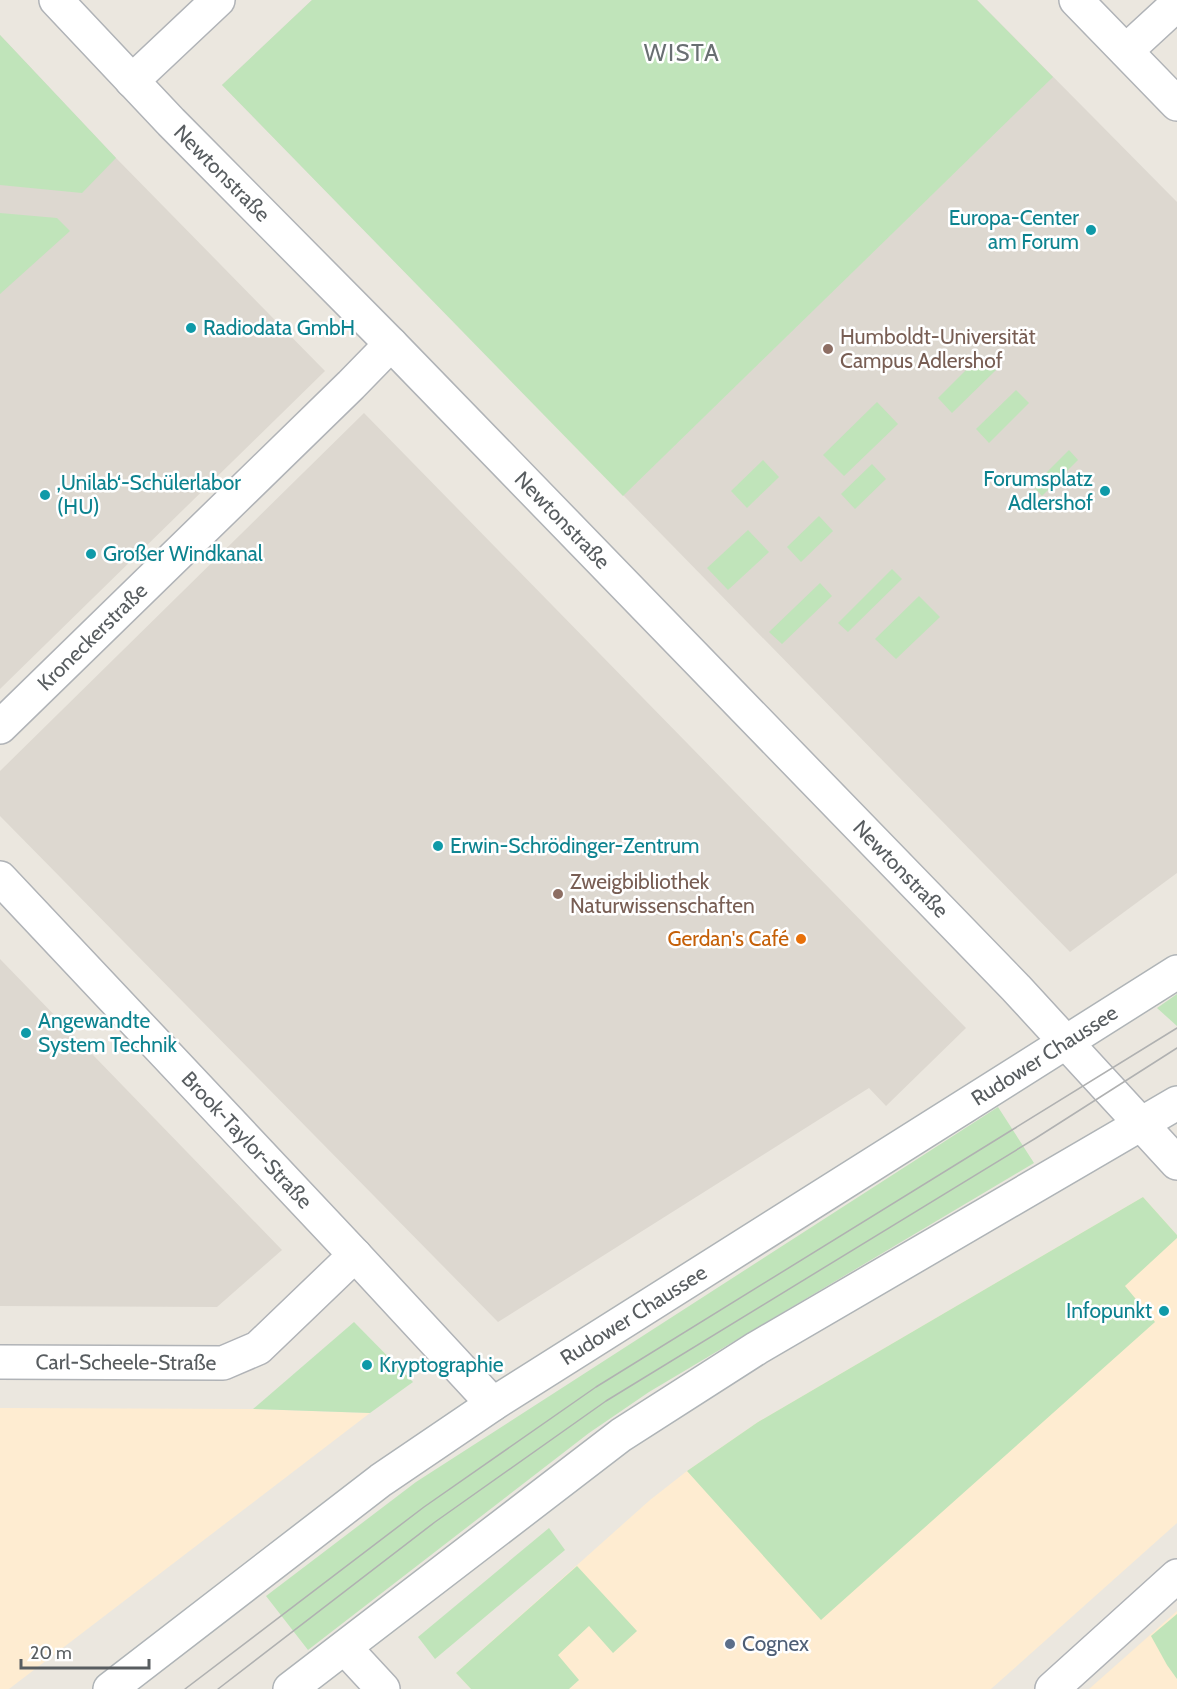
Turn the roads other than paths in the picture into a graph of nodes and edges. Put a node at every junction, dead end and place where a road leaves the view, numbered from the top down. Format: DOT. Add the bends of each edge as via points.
graph roads {
  1 [pos="56,0"];
  2 [pos="218,0"];
  3 [pos="1076,0"];
  4 [pos="1177,4"];
  5 [pos="1126,51"];
  6 [pos="132,81"];
  7 [pos="1177,104"];
  8 [pos="391,344"];
  9 [pos="0,727"];
  10 [pos="0,878"];
  11 [pos="1177,972"];
  12 [pos="1067,1042"];
  13 [pos="1177,1103"];
  14 [pos="1142,1124"];
  15 [pos="1177,1164"];
  16 [pos="355,1254"];
  17 [pos="0,1362"];
  18 [pos="493,1404"];
  19 [pos="1177,1576"];
  20 [pos="345,1648"];
  21 [pos="110,1689"];
  22 [pos="290,1689"];
  23 [pos="383,1689"];
  24 [pos="1052,1689"];
  1 -- 6 [label="street, Newtonstraße"];
  2 -- 6 [label="street"];
  3 -- 5 [label="street"];
  4 -- 5 [label="street"];
  5 -- 7 [label="street"];
  6 -- 8 [label="street, Newtonstraße"];
  8 -- 9 [label="street, Kroneckerstraße"];
  8 -- 12 [label="street, Newtonstraße"];
  10 -- 16 [label="street, Brook-Taylor-Straße"];
  11 -- 12 [label="street, Rudower Chaussee"];
  12 -- 14 [label="street, Newtonstraße"];
  12 -- 18 [label="street, Rudower Chaussee"];
  13 -- 14 [label="street"];
  14 -- 15 [label="street, Newtonstraße"];
  14 -- 20 [label="street" via="756,1348 621,1435"];
  16 -- 17 [label="street, Carl-Scheele-Straße" via="258,1348 223,1363"];
  16 -- 18 [label="street, Brook-Taylor-Straße"];
  18 -- 21 [label="street, Rudower Chaussee" via="381,1480"];
  19 -- 24 [label="street"];
  20 -- 22 [label="street"];
  20 -- 23 [label="street"];
}
